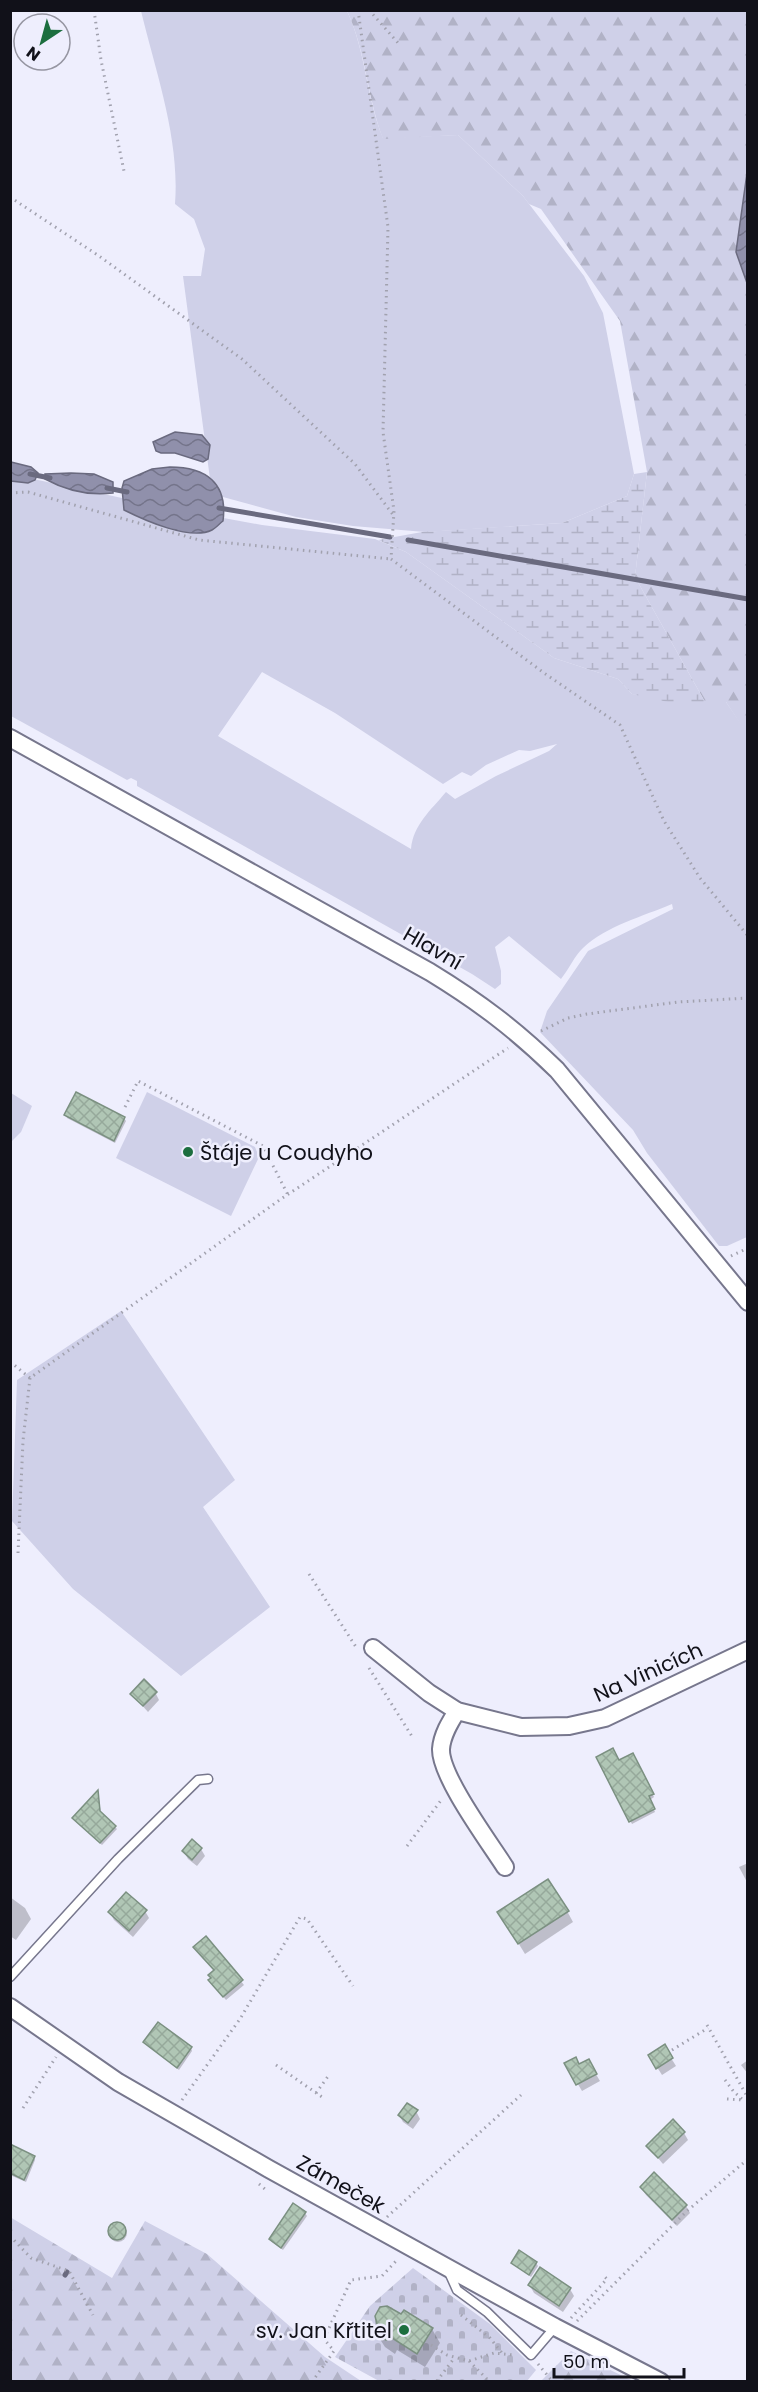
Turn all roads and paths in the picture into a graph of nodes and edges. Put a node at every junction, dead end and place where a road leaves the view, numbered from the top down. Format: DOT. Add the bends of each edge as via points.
graph roads {
  1 [pos="94,10"];
  2 [pos="358,10"];
  3 [pos="369,10"];
  4 [pos="399,44"];
  5 [pos="124,171"];
  6 [pos="10,197"];
  7 [pos="10,494"];
  8 [pos="394,517"];
  9 [pos="391,559"];
  10 [pos="10,738"];
  11 [pos="747,936"];
  12 [pos="747,998"];
  13 [pos="525,1039"];
  14 [pos="125,1107"];
  15 [pos="288,1195"];
  16 [pos="747,1302"];
  17 [pos="10,1366"];
  18 [pos="30,1378"];
  19 [pos="18,1552"];
  20 [pos="373,1648"];
  21 [pos="747,1650"];
  22 [pos="457,1711"];
  23 [pos="206,1775"];
  24 [pos="453,1784"];
  25 [pos="407,1846"];
  26 [pos="505,1867"];
  27 [pos="10,1977"];
  28 [pos="352,1986"];
  29 [pos="10,2007"];
  30 [pos="64,2044"];
  31 [pos="672,2050"];
  32 [pos="276,2065"];
  33 [pos="329,2075"];
  34 [pos="725,2079"];
  35 [pos="316,2092"];
  36 [pos="520,2095"];
  37 [pos="321,2097"];
  38 [pos="727,2099"];
  39 [pos="746,2099"];
  40 [pos="23,2108"];
  41 [pos="173,2113"];
  42 [pos="747,2159"];
  43 [pos="710,2192"];
  44 [pos="709,2198"];
  45 [pos="669,2224"];
  46 [pos="674,2224"];
  47 [pos="375,2228"];
  48 [pos="10,2236"];
  49 [pos="409,2247"];
  50 [pos="447,2268"];
  51 [pos="605,2277"];
  52 [pos="93,2315"];
  53 [pos="461,2315"];
  54 [pos="576,2322"];
  55 [pos="562,2324"];
  56 [pos="430,2345"];
  57 [pos="522,2347"];
  58 [pos="502,2353"];
  59 [pos="531,2355"];
  60 [pos="455,2357"];
  61 [pos="469,2361"];
  62 [pos="437,2381"];
  63 [pos="312,2382"];
  64 [pos="490,2382"];
  65 [pos="553,2382"];
  66 [pos="661,2382"];
  1 -- 5 [label="path"];
  2 -- 8 [label="path" via="388,227 383,432"];
  3 -- 4 [label="path"];
  6 -- 8 [label="path" via="242,359 355,464"];
  7 -- 9 [label="path" via="28,492 199,540"];
  8 -- 9 [label="path"];
  9 -- 11 [label="path" via="620,725 664,821 700,878"];
  10 -- 13 [label="street, Hlavní" via="430,972 480,1003"];
  12 -- 13 [label="path" via="587,1014 568,1018"];
  13 -- 15 [label="path"];
  13 -- 16 [label="street, Hlavní" via="557,1070"];
  14 -- 15 [label="path" via="138,1081 263,1146"];
  15 -- 18 [label="path"];
  17 -- 18 [label="path" via="13,1364"];
  18 -- 19 [label="path"];
  20 -- 22 [label="street, Na Vinicích"];
  21 -- 22 [label="street, Na Vinicích" via="605,1718 569,1726 521,1726"];
  22 -- 24 [label="street" via="441,1749 444,1769"];
  23 -- 27 [label="lane" via="118,1859"];
  24 -- 25 [label="path"];
  24 -- 26 [label="street"];
  28 -- 41 [label="path" via="307,1919 300,1917 240,2019"];
  29 -- 30 [label="street, Zámeček"];
  30 -- 40 [label="path"];
  30 -- 41 [label="street, Zámeček" via="118,2082"];
  31 -- 39 [label="path" via="707,2026"];
  32 -- 35 [label="path"];
  33 -- 35 [label="path"];
  34 -- 39 [label="path" via="734,2092"];
  35 -- 37 [label="path"];
  36 -- 47 [label="path"];
  38 -- 39 [label="path"];
  41 -- 47 [label="street, Zámeček"];
  42 -- 43 [label="path"];
  43 -- 44 [label="path"];
  43 -- 46 [label="path" via="691,2204"];
  45 -- 46 [label="path"];
  46 -- 54 [label="path"];
  47 -- 49 [label="street, Zámeček"];
  48 -- 52 [label="path" via="31,2258 69,2271"];
  49 -- 50 [label="street, Zámeček"];
  49 -- 63 [label="path" via="382,2276 351,2280 324,2339 334,2350"];
  50 -- 55 [label="street, Zámeček"];
  50 -- 57 [label="lane" via="457,2290"];
  51 -- 55 [label="path"];
  53 -- 58 [label="path"];
  55 -- 59 [label="lane"];
  55 -- 66 [label="street, Zámeček"];
  56 -- 60 [label="path"];
  57 -- 58 [label="path" via="512,2356"];
  57 -- 59 [label="lane"];
  58 -- 61 [label="path"];
  59 -- 65 [label="path"];
  60 -- 61 [label="path"];
  60 -- 62 [label="path"];
  61 -- 64 [label="path"];
}
